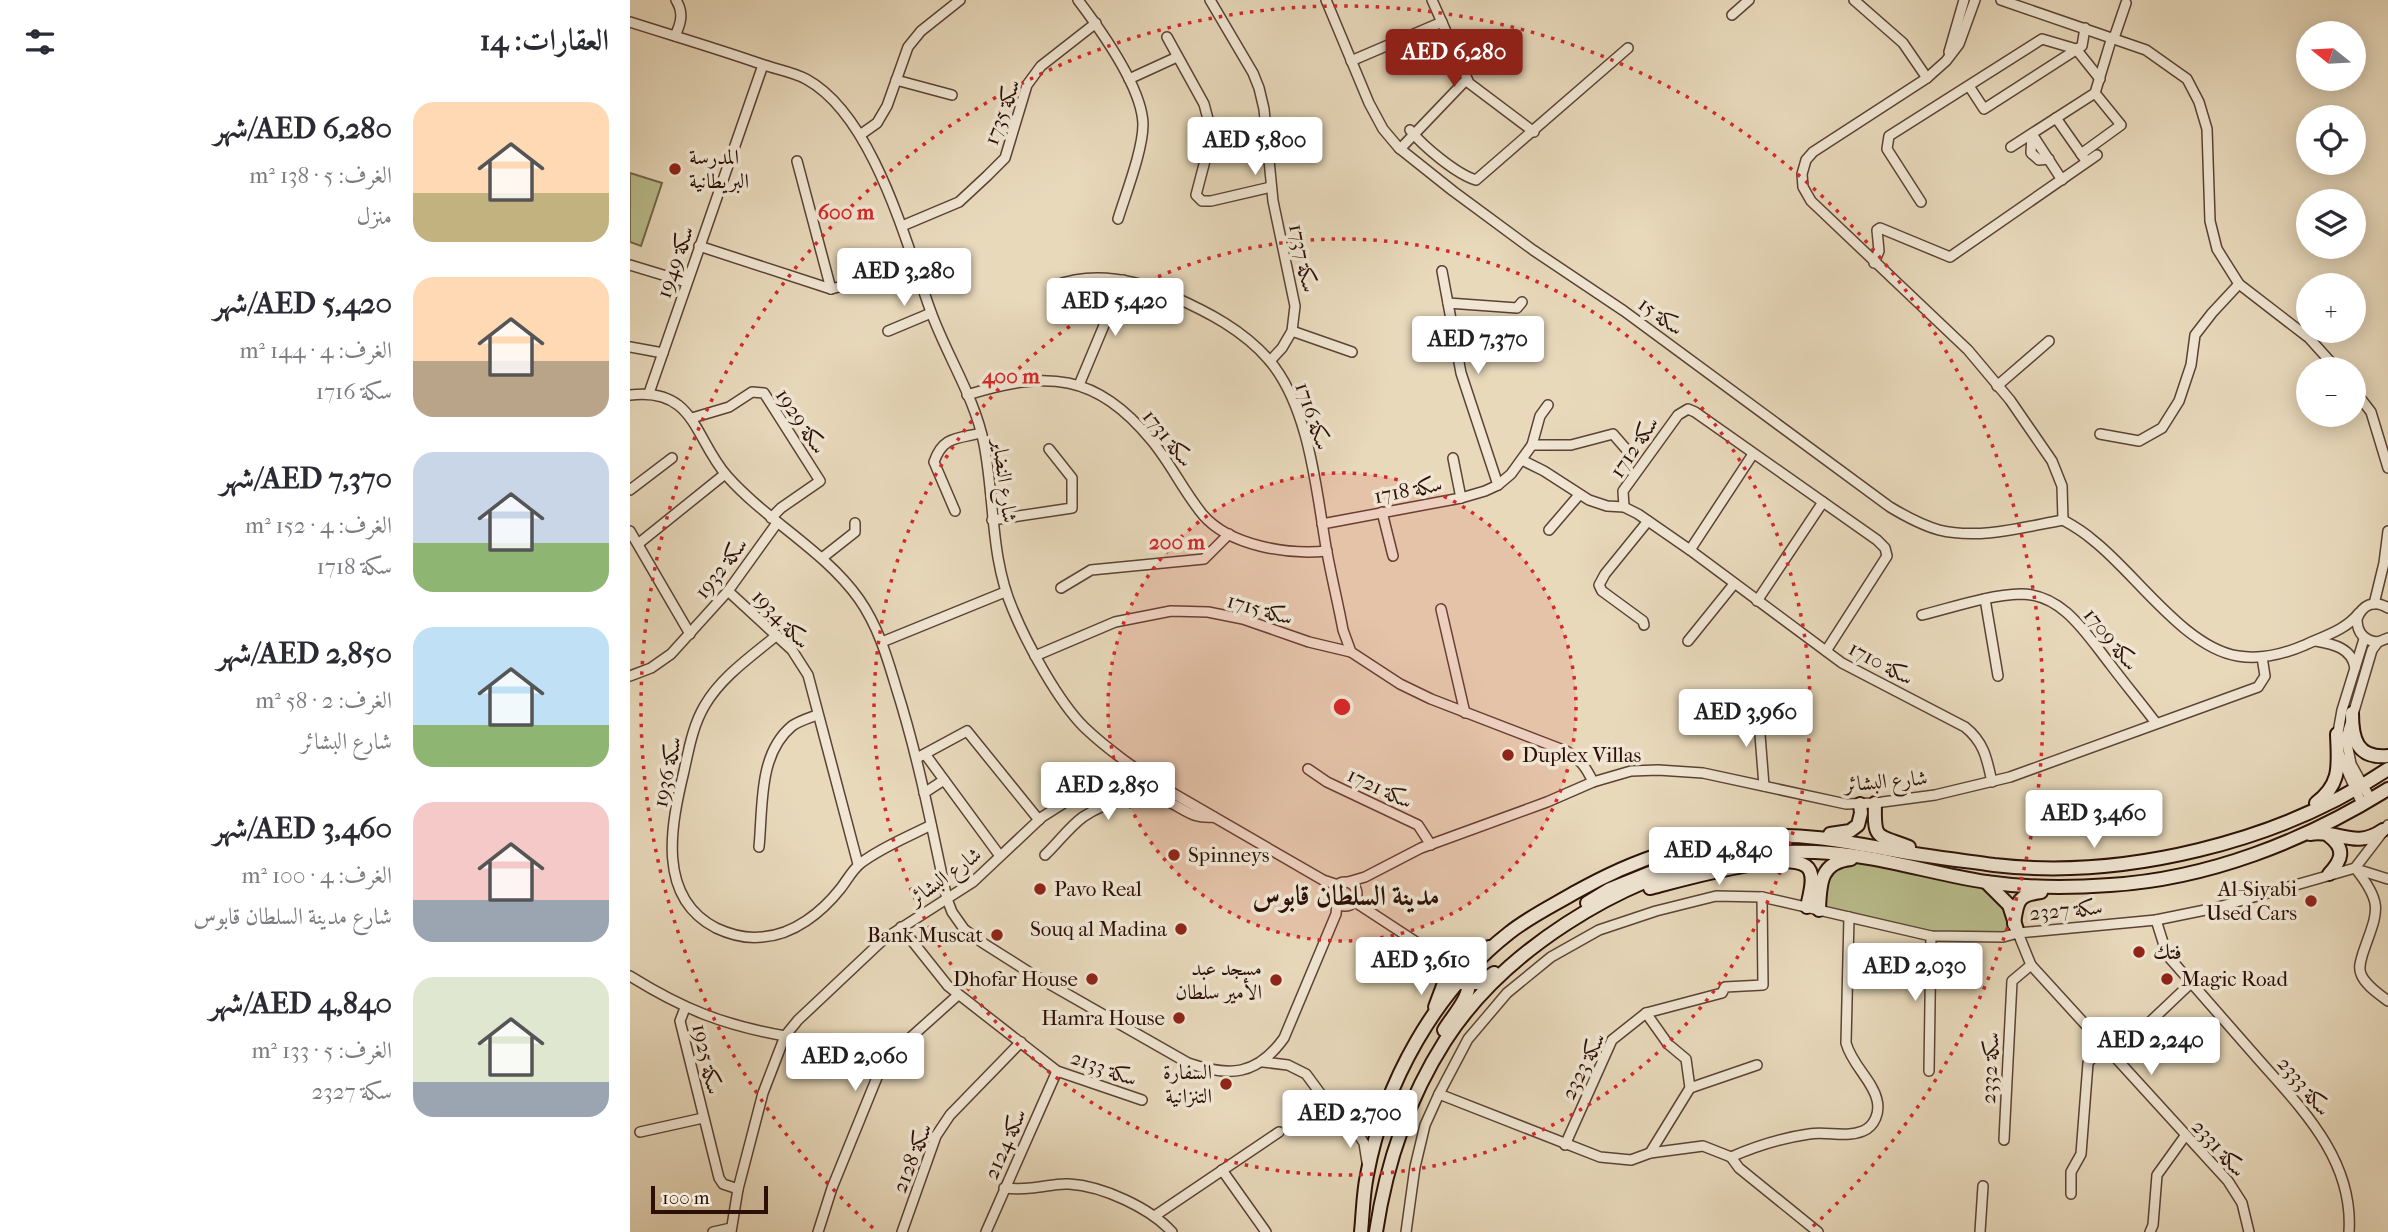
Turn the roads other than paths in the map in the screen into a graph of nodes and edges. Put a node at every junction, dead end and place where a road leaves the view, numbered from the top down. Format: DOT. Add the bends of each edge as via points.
graph roads {
  1 [pos="676,0"];
  2 [pos="960,0"];
  3 [pos="1078,0"];
  4 [pos="1210,0"];
  5 [pos="1325,0"];
  6 [pos="1432,0"];
  7 [pos="1749,0"];
  8 [pos="1964,0"];
  9 [pos="1975,0"];
  10 [pos="2001,0"];
  11 [pos="1857,1"];
  12 [pos="2126,3"];
  13 [pos="1732,15"];
  14 [pos="630,22"];
  15 [pos="1442,22"];
  16 [pos="1096,23"];
  17 [pos="2085,28"];
  18 [pos="675,36"];
  19 [pos="1167,37"];
  20 [pos="2113,38"];
  21 [pos="1628,48"];
  22 [pos="2076,49"];
  23 [pos="1177,57"];
  24 [pos="1351,61"];
  25 [pos="1946,61"];
  26 [pos="763,65"];
  27 [pos="1927,78"];
  28 [pos="1129,79"];
  29 [pos="2100,79"];
  30 [pos="896,80"];
  31 [pos="1466,80"];
  32 [pos="1969,86"];
  33 [pos="2095,93"];
  34 [pos="952,95"];
  35 [pos="2056,118"];
  36 [pos="1534,131"];
  37 [pos="1412,132"];
  38 [pos="2032,134"];
  39 [pos="860,135"];
  40 [pos="2011,147"];
  41 [pos="1400,149"];
  42 [pos="2098,155"];
  43 [pos="2084,158"];
  44 [pos="797,161"];
  45 [pos="2062,180"];
  46 [pos="1271,187"];
  47 [pos="1921,202"];
  48 [pos="1118,219"];
  49 [pos="902,226"];
  50 [pos="699,246"];
  51 [pos="1874,263"];
  52 [pos="630,265"];
  53 [pos="916,267"];
  54 [pos="1442,271"];
  55 [pos="1123,280"];
  56 [pos="686,282"];
  57 [pos="2239,284"];
  58 [pos="1054,286"];
  59 [pos="831,289"];
  60 [pos="1522,302"];
  61 [pos="1448,303"];
  62 [pos="932,313"];
  63 [pos="888,331"];
  64 [pos="1292,331"];
  65 [pos="2049,341"];
  66 [pos="630,347"];
  67 [pos="1352,352"];
  68 [pos="663,353"];
  69 [pos="2326,357"];
  70 [pos="1270,361"];
  71 [pos="1079,385"];
  72 [pos="1997,386"];
  73 [pos="649,393"];
  74 [pos="630,395"];
  75 [pos="967,395"];
  76 [pos="1548,405"];
  77 [pos="2366,406"];
  78 [pos="692,418"];
  79 [pos="981,433"];
  80 [pos="2100,434"];
  81 [pos="1532,445"];
  82 [pos="1049,449"];
  83 [pos="1626,449"];
  84 [pos="1753,454"];
  85 [pos="672,458"];
  86 [pos="1453,458"];
  87 [pos="1522,460"];
  88 [pos="2388,468"];
  89 [pos="725,474"];
  90 [pos="1498,485"];
  91 [pos="630,490"];
  92 [pos="1579,495"];
  93 [pos="1461,498"];
  94 [pos="1823,502"];
  95 [pos="1624,507"];
  96 [pos="955,511"];
  97 [pos="1382,512"];
  98 [pos="992,520"];
  99 [pos="2063,520"];
  100 [pos="774,521"];
  101 [pos="1648,521"];
  102 [pos="855,523"];
  103 [pos="1322,524"];
  104 [pos="1549,530"];
  105 [pos="630,531"];
  106 [pos="2388,531"];
  107 [pos="1229,534"];
  108 [pos="638,544"];
  109 [pos="1690,550"];
  110 [pos="1327,551"];
  111 [pos="1393,556"];
  112 [pos="822,558"];
  113 [pos="1734,584"];
  114 [pos="1061,587"];
  115 [pos="728,591"];
  116 [pos="1005,592"];
  117 [pos="1985,599"];
  118 [pos="1758,601"];
  119 [pos="2374,604"];
  120 [pos="2388,605"];
  121 [pos="1441,609"];
  122 [pos="2359,613"];
  123 [pos="1922,615"];
  124 [pos="1644,625"];
  125 [pos="2342,628"];
  126 [pos="690,634"];
  127 [pos="777,635"];
  128 [pos="2362,636"];
  129 [pos="2388,638"];
  130 [pos="1688,641"];
  131 [pos="2314,641"];
  132 [pos="882,642"];
  133 [pos="2378,642"];
  134 [pos="1826,651"];
  135 [pos="1351,652"];
  136 [pos="1035,656"];
  137 [pos="2262,657"];
  138 [pos="2355,671"];
  139 [pos="630,676"];
  140 [pos="1998,676"];
  141 [pos="1758,709"];
  142 [pos="1465,713"];
  143 [pos="2353,713"];
  144 [pos="817,715"];
  145 [pos="2156,723"];
  146 [pos="2337,734"];
  147 [pos="921,756"];
  148 [pos="2388,756"];
  149 [pos="1127,762"];
  150 [pos="1308,769"];
  151 [pos="2388,769"];
  152 [pos="944,780"];
  153 [pos="1123,782"];
  154 [pos="1593,782"];
  155 [pos="1992,782"];
  156 [pos="1764,786"];
  157 [pos="1164,788"];
  158 [pos="2359,788"];
  159 [pos="2388,789"];
  160 [pos="924,793"];
  161 [pos="2367,802"];
  162 [pos="1875,803"];
  163 [pos="1860,804"];
  164 [pos="2300,815"];
  165 [pos="1210,817"];
  166 [pos="1039,820"];
  167 [pos="931,825"];
  168 [pos="2386,828"];
  169 [pos="2325,834"];
  170 [pos="2303,835"];
  171 [pos="1811,836"];
  172 [pos="1431,845"];
  173 [pos="759,847"];
  174 [pos="1764,853"];
  175 [pos="1045,855"];
  176 [pos="1929,855"];
  177 [pos="1000,856"];
  178 [pos="1870,859"];
  179 [pos="858,864"];
  180 [pos="2355,868"];
  181 [pos="2329,874"];
  182 [pos="1365,877"];
  183 [pos="2388,878"];
  184 [pos="1348,882"];
  185 [pos="1986,882"];
  186 [pos="2085,886"];
  187 [pos="1336,888"];
  188 [pos="1356,897"];
  189 [pos="1615,897"];
  190 [pos="1762,897"];
  191 [pos="947,899"];
  192 [pos="1341,905"];
  193 [pos="1813,909"];
  194 [pos="1849,917"];
  195 [pos="2156,919"];
  196 [pos="901,927"];
  197 [pos="2016,928"];
  198 [pos="1931,936"];
  199 [pos="1501,940"];
  200 [pos="1445,964"];
  201 [pos="2031,965"];
  202 [pos="630,976"];
  203 [pos="1465,980"];
  204 [pos="2191,983"];
  205 [pos="958,995"];
  206 [pos="2388,1001"];
  207 [pos="685,1008"];
  208 [pos="1646,1013"];
  209 [pos="1426,1026"];
  210 [pos="785,1036"];
  211 [pos="1021,1042"];
  212 [pos="2102,1046"];
  213 [pos="2113,1057"];
  214 [pos="1263,1062"];
  215 [pos="1757,1065"];
  216 [pos="1058,1071"];
  217 [pos="1929,1071"];
  218 [pos="1690,1088"];
  219 [pos="1391,1094"];
  220 [pos="1438,1094"];
  221 [pos="1142,1100"];
  222 [pos="703,1118"];
  223 [pos="1343,1119"];
  224 [pos="640,1132"];
  225 [pos="1279,1132"];
  226 [pos="2185,1136"];
  227 [pos="2004,1140"];
  228 [pos="1565,1145"];
  229 [pos="1650,1153"];
  230 [pos="1731,1157"];
  231 [pos="1390,1165"];
  232 [pos="1222,1170"];
  233 [pos="1367,1176"];
  234 [pos="1983,1186"];
  235 [pos="1004,1188"];
  236 [pos="738,1189"];
  237 [pos="2071,1194"];
  238 [pos="1156,1215"];
  239 [pos="731,1230"];
  240 [pos="713,1232"];
  241 [pos="818,1232"];
  242 [pos="902,1232"];
  243 [pos="986,1232"];
  244 [pos="1172,1232"];
  245 [pos="1266,1232"];
  246 [pos="1361,1232"];
  247 [pos="1376,1232"];
  248 [pos="1406,1232"];
  249 [pos="1818,1232"];
  250 [pos="1980,1232"];
  251 [pos="2150,1232"];
  252 [pos="2249,1232"];
  253 [pos="2349,1232"];
  1 -- 18 [label="street" via="682,19"];
  2 -- 30 [label="street" via="908,47"];
  3 -- 16 [label="street"];
  4 -- 46 [label="street, سكة 1737" via="1259,88"];
  5 -- 24 [label="street, سكة 15"];
  6 -- 15 [label="street"];
  7 -- 13 [label="street"];
  8 -- 25 [label="street"];
  9 -- 25 [label="street" via="1959,44"];
  10 -- 17 [label="street"];
  11 -- 27 [label="street" via="1903,43"];
  12 -- 20 [label="street"];
  14 -- 18 [label="street, شارع النضاير"];
  15 -- 24 [label="street"];
  15 -- 31 [label="street"];
  16 -- 28 [label="street"];
  16 -- 49 [label="street, سكة 1735" via="1041,66 1027,85 1004,158 987,176 959,202"];
  17 -- 20 [label="street"];
  17 -- 22 [label="street" via="2082,46"];
  18 -- 26 [label="street, شارع النضاير"];
  19 -- 23 [label="street"];
  20 -- 29 [label="street"];
  20 -- 57 [label="street" via="2168,64 2187,79 2199,102 2207,129 2210,221 2217,250"];
  21 -- 36 [label="street"];
  22 -- 29 [label="street"];
  22 -- 32 [label="street" via="2042,39"];
  22 -- 32 [label="street" via="1984,108"];
  23 -- 28 [label="street"];
  23 -- 46 [label="street" via="1204,104 1212,134 1196,195 1211,201"];
  24 -- 41 [label="street, سكة 15" via="1383,129"];
  25 -- 27 [label="street"];
  26 -- 39 [label="street, شارع النضاير" via="806,78 830,97"];
  26 -- 50 [label="street, سكة 1949"];
  27 -- 51 [label="street" via="1806,160 1803,187 1811,201"];
  28 -- 48 [label="street" via="1143,122"];
  29 -- 33 [label="street"];
  30 -- 34 [label="street"];
  30 -- 39 [label="street" via="877,123"];
  31 -- 36 [label="street"];
  31 -- 37 [label="street"];
  32 -- 47 [label="street" via="1889,136 1887,149"];
  33 -- 35 [label="street"];
  33 -- 43 [label="street" via="2121,125"];
  35 -- 38 [label="street"];
  35 -- 43 [label="street"];
  36 -- 37 [label="street" via="1476,180 1442,159"];
  37 -- 41 [label="street"];
  38 -- 40 [label="street"];
  38 -- 45 [label="street" via="2031,153 2039,160 2049,159"];
  39 -- 49 [label="street, شارع النضاير"];
  41 -- 99 [label="street, سكة 15" via="1533,250 1914,521 1941,530 1988,533"];
  42 -- 43 [label="street"];
  43 -- 45 [label="street"];
  44 -- 59 [label="street"];
  45 -- 51 [label="street" via="1950,257 1880,228"];
  46 -- 64 [label="street, سكة 1737" via="1295,306"];
  49 -- 53 [label="street, شارع النضاير"];
  50 -- 56 [label="street, سكة 1949"];
  50 -- 59 [label="street"];
  51 -- 72 [label="street" via="1968,350"];
  52 -- 56 [label="street"];
  53 -- 59 [label="street"];
  53 -- 62 [label="street, شارع النضاير"];
  54 -- 61 [label="street"];
  55 -- 58 [label="street, سكة 1716" via="1091,277"];
  55 -- 70 [label="street, سكة 1716" via="1202,310 1237,331"];
  55 -- 71 [label="street"];
  56 -- 68 [label="street, سكة 1949"];
  57 -- 69 [label="street" via="2309,338"];
  57 -- 80 [label="street" via="2195,335 2179,401 2162,428 2139,441"];
  60 -- 61 [label="street" via="1517,308"];
  61 -- 90 [label="street" via="1461,373"];
  62 -- 63 [label="street"];
  62 -- 75 [label="street, شارع النضاير"];
  64 -- 67 [label="street"];
  64 -- 70 [label="street"];
  65 -- 72 [label="street"];
  66 -- 68 [label="street"];
  68 -- 73 [label="street, سكة 1949"];
  70 -- 103 [label="street, سكة 1716" via="1295,404 1305,435"];
  71 -- 75 [label="street, سكة 1731" via="1032,379"];
  71 -- 107 [label="street, سكة 1731" via="1107,397 1132,419 1204,516"];
  72 -- 99 [label="street" via="2052,461 2062,486"];
  73 -- 74 [label="street"];
  73 -- 78 [label="street" via="684,408"];
  75 -- 79 [label="street, شارع النضاير"];
  76 -- 81 [label="street, سكة 1718"];
  77 -- 88 [label="street"];
  78 -- 89 [label="street"];
  78 -- 100 [label="street, سكة 1929" via="729,407 752,392 764,393 820,481 780,508"];
  79 -- 96 [label="street" via="939,447 934,462"];
  79 -- 98 [label="street, شارع النضاير"];
  81 -- 83 [label="street" via="1571,445 1613,434"];
  81 -- 87 [label="street, سكة 1718"];
  82 -- 98 [label="street" via="1072,478 1072,509"];
  84 -- 94 [label="street, سكة 1712"];
  84 -- 95 [label="street, سكة 1712" via="1688,410 1678,415 1623,491"];
  84 -- 109 [label="street"];
  85 -- 91 [label="street"];
  86 -- 93 [label="street"];
  87 -- 90 [label="street, سكة 1718"];
  87 -- 92 [label="street, سكة 1710"];
  89 -- 100 [label="street"];
  89 -- 108 [label="street"];
  90 -- 93 [label="street, سكة 1718"];
  92 -- 95 [label="street, سكة 1710" via="1598,504"];
  92 -- 104 [label="street"];
  93 -- 97 [label="street, سكة 1718"];
  94 -- 118 [label="street"];
  94 -- 134 [label="street, سكة 1712" via="1877,540 1887,556"];
  95 -- 101 [label="street, سكة 1710"];
  97 -- 103 [label="street, سكة 1718"];
  97 -- 111 [label="street"];
  98 -- 116 [label="street, شارع النضاير"];
  99 -- 137 [label="street" via="2095,541 2195,637 2216,650"];
  100 -- 112 [label="street"];
  100 -- 115 [label="street, سكة 1932"];
  101 -- 109 [label="street, سكة 1710"];
  101 -- 124 [label="street" via="1599,585"];
  102 -- 112 [label="street" via="855,532"];
  103 -- 110 [label="street, سكة 1716"];
  105 -- 108 [label="street, سكة 1932"];
  106 -- 119 [label="street"];
  107 -- 110 [label="street, سكة 1731" via="1273,549"];
  107 -- 114 [label="street" via="1204,559 1091,570"];
  108 -- 126 [label="street, سكة 1932"];
  109 -- 113 [label="street, سكة 1710"];
  110 -- 135 [label="street, سكة 1716"];
  112 -- 132 [label="street" via="859,599"];
  113 -- 118 [label="street, سكة 1710"];
  113 -- 130 [label="street"];
  115 -- 126 [label="street, سكة 1932"];
  115 -- 127 [label="street, سكة 1934"];
  116 -- 132 [label="street"];
  116 -- 136 [label="street, شارع النضاير"];
  117 -- 123 [label="street, سكة 1709"];
  117 -- 140 [label="street"];
  117 -- 145 [label="street, سكة 1709" via="2023,594 2063,609"];
  118 -- 134 [label="street, سكة 1710"];
  119 -- 120 [label="street"];
  119 -- 122 [label="street"];
  121 -- 142 [label="street"];
  122 -- 125 [label="street"];
  122 -- 128 [label="street"];
  125 -- 128 [label="street"];
  125 -- 131 [label="street"];
  126 -- 139 [label="street, سكة 1932" via="671,654"];
  127 -- 144 [label="street, سكة 1934" via="808,675"];
  127 -- 179 [label="street, سكة 1936" via="720,683 694,727 672,838 673,868 682,897 700,920 733,936 764,937 796,928 815,915"];
  128 -- 133 [label="street"];
  128 -- 138 [label="street"];
  129 -- 133 [label="street"];
  131 -- 137 [label="street"];
  131 -- 138 [label="street" via="2341,648 2354,661"];
  132 -- 147 [label="street"];
  133 -- 143 [label="street"];
  134 -- 155 [label="street, سكة 1710" via="1965,727 1985,751"];
  135 -- 136 [label="street, سكة 1715" via="1243,619 1171,611 1115,622"];
  135 -- 142 [label="street, سكة 1715" via="1401,684"];
  136 -- 149 [label="street, شارع النضاير" via="1083,725"];
  137 -- 145 [label="street, شارع البشائر" via="2265,676 2258,687"];
  138 -- 146 [label="street"];
  141 -- 156 [label="street"];
  142 -- 154 [label="street, سكة 1715" via="1566,751 1585,766"];
  143 -- 148 [label="main road" via="2352,730 2360,748 2374,757"];
  143 -- 158 [label="street" via="2347,752"];
  144 -- 173 [label="street" via="793,725 767,765"];
  144 -- 179 [label="street, سكة 1934"];
  145 -- 155 [label="street, شارع البشائر"];
  146 -- 158 [label="street" via="2341,759"];
  146 -- 164 [label="main road" via="2338,765 2329,793"];
  147 -- 152 [label="street"];
  147 -- 160 [label="street"];
  147 -- 166 [label="street" via="967,731"];
  149 -- 153 [label="street"];
  149 -- 157 [label="street, شارع النضاير"];
  150 -- 172 [label="street, سكة 1721" via="1418,825"];
  151 -- 158 [label="main road"];
  152 -- 160 [label="street"];
  152 -- 177 [label="street"];
  153 -- 157 [label="street, شارع البشائر"];
  153 -- 166 [label="street, شارع البشائر" via="1106,783 1074,796"];
  154 -- 156 [label="street, شارع البشائر" via="1631,771 1658,770 1703,773"];
  154 -- 172 [label="street, شارع البشائر"];
  155 -- 162 [label="street, شارع البشائر"];
  156 -- 163 [label="street, شارع البشائر"];
  157 -- 165 [label="street, شارع البشائر"];
  158 -- 161 [label="street"];
  158 -- 164 [label="main road"];
  159 -- 161 [label="main road"];
  160 -- 167 [label="street"];
  161 -- 170 [label="main road"];
  162 -- 163 [label="street, شارع البشائر"];
  162 -- 176 [label="main road" via="1878,834"];
  163 -- 171 [label="main road" via="1858,825 1850,831"];
  164 -- 176 [label="main road" via="2182,854 2102,867 2044,869"];
  165 -- 175 [label="street" via="1198,818 1163,799 1140,796 1084,817"];
  165 -- 187 [label="street, شارع البشائر"];
  166 -- 177 [label="street, شارع البشائر"];
  167 -- 179 [label="street, سكة 1936"];
  167 -- 191 [label="street"];
  168 -- 169 [label="main road" via="2357,840"];
  168 -- 180 [label="street"];
  169 -- 170 [label="main road"];
  169 -- 181 [label="main road" via="2342,854"];
  170 -- 186 [label="main road" via="2189,873"];
  171 -- 176 [label="main road"];
  171 -- 199 [label="main road" via="1746,837 1654,855 1600,878 1539,912"];
  172 -- 182 [label="street, شارع البشائر"];
  174 -- 178 [label="main road" via="1820,852"];
  174 -- 189 [label="main road" via="1709,861"];
  174 -- 203 [label="main road" via="1749,850 1700,858 1643,874 1564,917 1488,979"];
  177 -- 191 [label="street, شارع البشائر"];
  178 -- 185 [label="main road"];
  178 -- 193 [label="main road" via="1837,860 1828,867"];
  180 -- 181 [label="street, سكة 2327"];
  180 -- 183 [label="street"];
  180 -- 206 [label="street" via="2372,892 2377,909 2360,971"];
  181 -- 195 [label="street, سكة 2327" via="2215,908"];
  182 -- 184 [label="street, شارع البشائر"];
  182 -- 188 [label="street"];
  184 -- 187 [label="street, شارع البشائر"];
  184 -- 188 [label="street" via="1355,887"];
  185 -- 186 [label="main road"];
  185 -- 197 [label="main road" via="2009,905"];
  186 -- 197 [label="main road" via="2027,894 2016,906"];
  187 -- 192 [label="street"];
  188 -- 192 [label="street"];
  188 -- 200 [label="street"];
  189 -- 193 [label="main road" via="1742,866 1798,863 1811,873"];
  189 -- 231 [label="main road" via="1543,940 1476,1000 1429,1068"];
  190 -- 193 [label="street, سكة 2327"];
  190 -- 208 [label="street, سكة 2323" via="1763,985 1725,987 1722,993"];
  190 -- 220 [label="street, سكة 2327" via="1716,896 1656,911 1599,930 1551,957 1507,992 1468,1039"];
  191 -- 196 [label="street, شارع البشائر"];
  191 -- 214 [label="street" via="964,929 983,943 1188,1063 1212,1071 1234,1071"];
  192 -- 214 [label="street" via="1284,1038"];
  193 -- 194 [label="street, سكة 2327"];
  194 -- 198 [label="street, سكة 2327"];
  194 -- 230 [label="street" via="1846,1043 1877,1098 1874,1123 1864,1131 1811,1133"];
  195 -- 197 [label="street, سكة 2327"];
  195 -- 204 [label="street, سكة 2333" via="2166,955"];
  196 -- 205 [label="street, سكة 2133"];
  196 -- 210 [label="street, شارع البشائر"];
  197 -- 198 [label="street, سكة 2327" via="2003,937"];
  197 -- 201 [label="street, سكة 2331"];
  198 -- 217 [label="street"];
  199 -- 200 [label="main road"];
  199 -- 203 [label="main road"];
  200 -- 203 [label="street"];
  200 -- 209 [label="main road" via="1444,983"];
  201 -- 212 [label="street, سكة 2331"];
  201 -- 227 [label="street, سكة 2332" via="2012,981"];
  202 -- 207 [label="street, سكة 1925"];
  203 -- 209 [label="main road"];
  203 -- 231 [label="main road" via="1467,994 1413,1087 1394,1132"];
  204 -- 213 [label="street"];
  204 -- 253 [label="street, سكة 2333" via="2322,1135 2343,1179"];
  205 -- 211 [label="street, سكة 2133"];
  205 -- 241 [label="street" via="880,1070"];
  207 -- 210 [label="street, سكة 1925" via="743,1029"];
  207 -- 222 [label="street, سكة 1925" via="680,1021"];
  208 -- 218 [label="street" via="1668,1044 1686,1059"];
  208 -- 228 [label="street, سكة 2323" via="1612,1040"];
  209 -- 219 [label="main road"];
  210 -- 236 [label="street, شارع البشائر" via="763,1093"];
  211 -- 216 [label="street, سكة 2133"];
  211 -- 242 [label="street, سكة 2128" via="950,1115 936,1136"];
  212 -- 213 [label="street, سكة 2331"];
  212 -- 237 [label="street" via="2088,1063 2081,1154 2071,1172"];
  213 -- 226 [label="street, سكة 2331"];
  214 -- 223 [label="street" via="1306,1074"];
  215 -- 218 [label="street"];
  216 -- 221 [label="street, سكة 2133"];
  216 -- 235 [label="street, سكة 2124"];
  218 -- 229 [label="street"];
  219 -- 223 [label="street" via="1373,1114 1361,1120"];
  219 -- 233 [label="main road"];
  220 -- 228 [label="street"];
  220 -- 248 [label="street, سكة 2327" via="1420,1146"];
  222 -- 224 [label="street, سكة 1925"];
  222 -- 236 [label="street, سكة 1925" via="719,1178"];
  223 -- 233 [label="street" via="1364,1143"];
  225 -- 232 [label="street"];
  226 -- 251 [label="street" via="2157,1175"];
  226 -- 252 [label="street, سكة 2331" via="2228,1181 2242,1203"];
  228 -- 229 [label="street" via="1613,1159 1631,1160"];
  229 -- 230 [label="street" via="1703,1146"];
  230 -- 249 [label="street"];
  231 -- 247 [label="main road"];
  232 -- 238 [label="street"];
  232 -- 245 [label="street"];
  233 -- 246 [label="main road"];
  234 -- 250 [label="street"];
  235 -- 238 [label="street" via="1070,1184"];
  235 -- 243 [label="street, سكة 2124"];
  236 -- 239 [label="street, شارع البشائر"];
  238 -- 244 [label="street"];
  239 -- 240 [label="street"];
}
